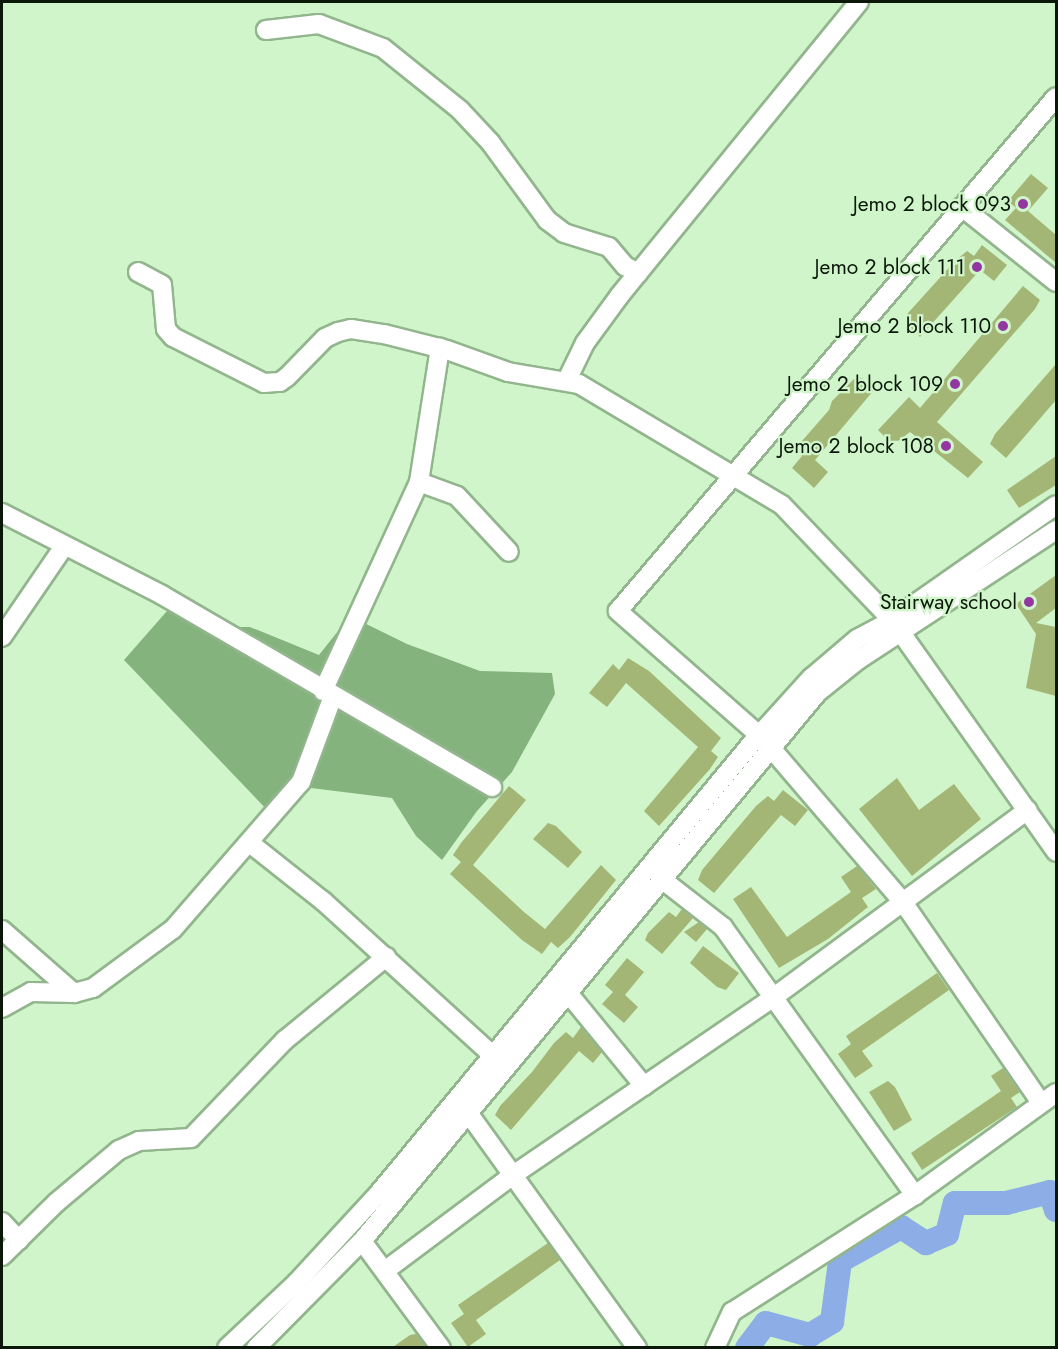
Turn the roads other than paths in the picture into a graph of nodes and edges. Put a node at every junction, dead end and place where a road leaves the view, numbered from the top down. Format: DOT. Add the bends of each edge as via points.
graph roads {
  1 [pos="859,2"];
  2 [pos="266,30"];
  3 [pos="1056,97"];
  4 [pos="962,207"];
  5 [pos="138,272"];
  6 [pos="638,273"];
  7 [pos="1056,282"];
  8 [pos="440,348"];
  9 [pos="567,380"];
  10 [pos="732,478"];
  11 [pos="419,482"];
  12 [pos="1056,505"];
  13 [pos="2,513"];
  14 [pos="1056,530"];
  15 [pos="63,548"];
  16 [pos="509,552"];
  17 [pos="896,626"];
  18 [pos="2,637"];
  19 [pos="328,693"];
  20 [pos="765,741"];
  21 [pos="492,787"];
  22 [pos="1028,810"];
  23 [pos="251,844"];
  24 [pos="1056,852"];
  25 [pos="664,881"];
  26 [pos="903,902"];
  27 [pos="2,930"];
  28 [pos="386,957"];
  29 [pos="74,993"];
  30 [pos="568,993"];
  31 [pos="774,997"];
  32 [pos="2,1008"];
  33 [pos="528,1026"];
  34 [pos="492,1055"];
  35 [pos="644,1086"];
  36 [pos="1049,1098"];
  37 [pos="469,1114"];
  38 [pos="513,1175"];
  39 [pos="915,1195"];
  40 [pos="2,1222"];
  41 [pos="18,1240"];
  42 [pos="362,1241"];
  43 [pos="2,1257"];
  44 [pos="386,1270"];
  45 [pos="227,1347"];
  46 [pos="256,1347"];
  47 [pos="441,1347"];
  48 [pos="637,1347"];
  49 [pos="715,1347"];
  1 -- 6 [label="street"];
  2 -- 6 [label="street" via="319,24 383,48 431,83 483,134 547,220 564,233 609,247"];
  3 -- 4 [label="street"];
  4 -- 7 [label="street"];
  4 -- 10 [label="street"];
  5 -- 8 [label="street" via="162,285 166,329 173,337 264,382 279,382 325,338 351,329"];
  6 -- 9 [label="street" via="585,343"];
  8 -- 9 [label="street" via="508,372"];
  8 -- 11 [label="street"];
  9 -- 10 [label="street" via="658,430"];
  10 -- 17 [label="street" via="782,505"];
  10 -- 20 [label="street" via="618,611"];
  11 -- 16 [label="street" via="457,496"];
  11 -- 19 [label="street"];
  12 -- 17 [label="street"];
  13 -- 15 [label="street"];
  14 -- 17 [label="street"];
  15 -- 18 [label="street"];
  15 -- 19 [label="street" via="162,595"];
  17 -- 20 [label="street" via="835,657"];
  17 -- 22 [label="street"];
  19 -- 21 [label="street"];
  19 -- 23 [label="street" via="309,768"];
  20 -- 25 [label="street"];
  20 -- 26 [label="street"];
  20 -- 33 [label="street"];
  22 -- 24 [label="street"];
  22 -- 26 [label="street"];
  23 -- 28 [label="street"];
  23 -- 29 [label="street" via="173,928 101,982"];
  25 -- 30 [label="street"];
  25 -- 31 [label="street" via="723,927"];
  26 -- 31 [label="street"];
  26 -- 36 [label="street"];
  27 -- 29 [label="street"];
  28 -- 34 [label="street"];
  28 -- 41 [label="street" via="285,1040 191,1138 139,1141 119,1150"];
  29 -- 32 [label="street" via="30,992"];
  30 -- 33 [label="street"];
  30 -- 35 [label="street"];
  31 -- 35 [label="street"];
  31 -- 39 [label="street"];
  33 -- 34 [label="street"];
  33 -- 37 [label="street"];
  34 -- 45 [label="street" via="379,1193 296,1283"];
  35 -- 38 [label="street"];
  36 -- 39 [label="street"];
  37 -- 38 [label="street"];
  37 -- 42 [label="street"];
  38 -- 44 [label="street"];
  38 -- 48 [label="street"];
  39 -- 49 [label="street" via="732,1312"];
  40 -- 41 [label="street"];
  41 -- 43 [label="street"];
  42 -- 44 [label="street"];
  42 -- 46 [label="street"];
  44 -- 47 [label="street"];
}
